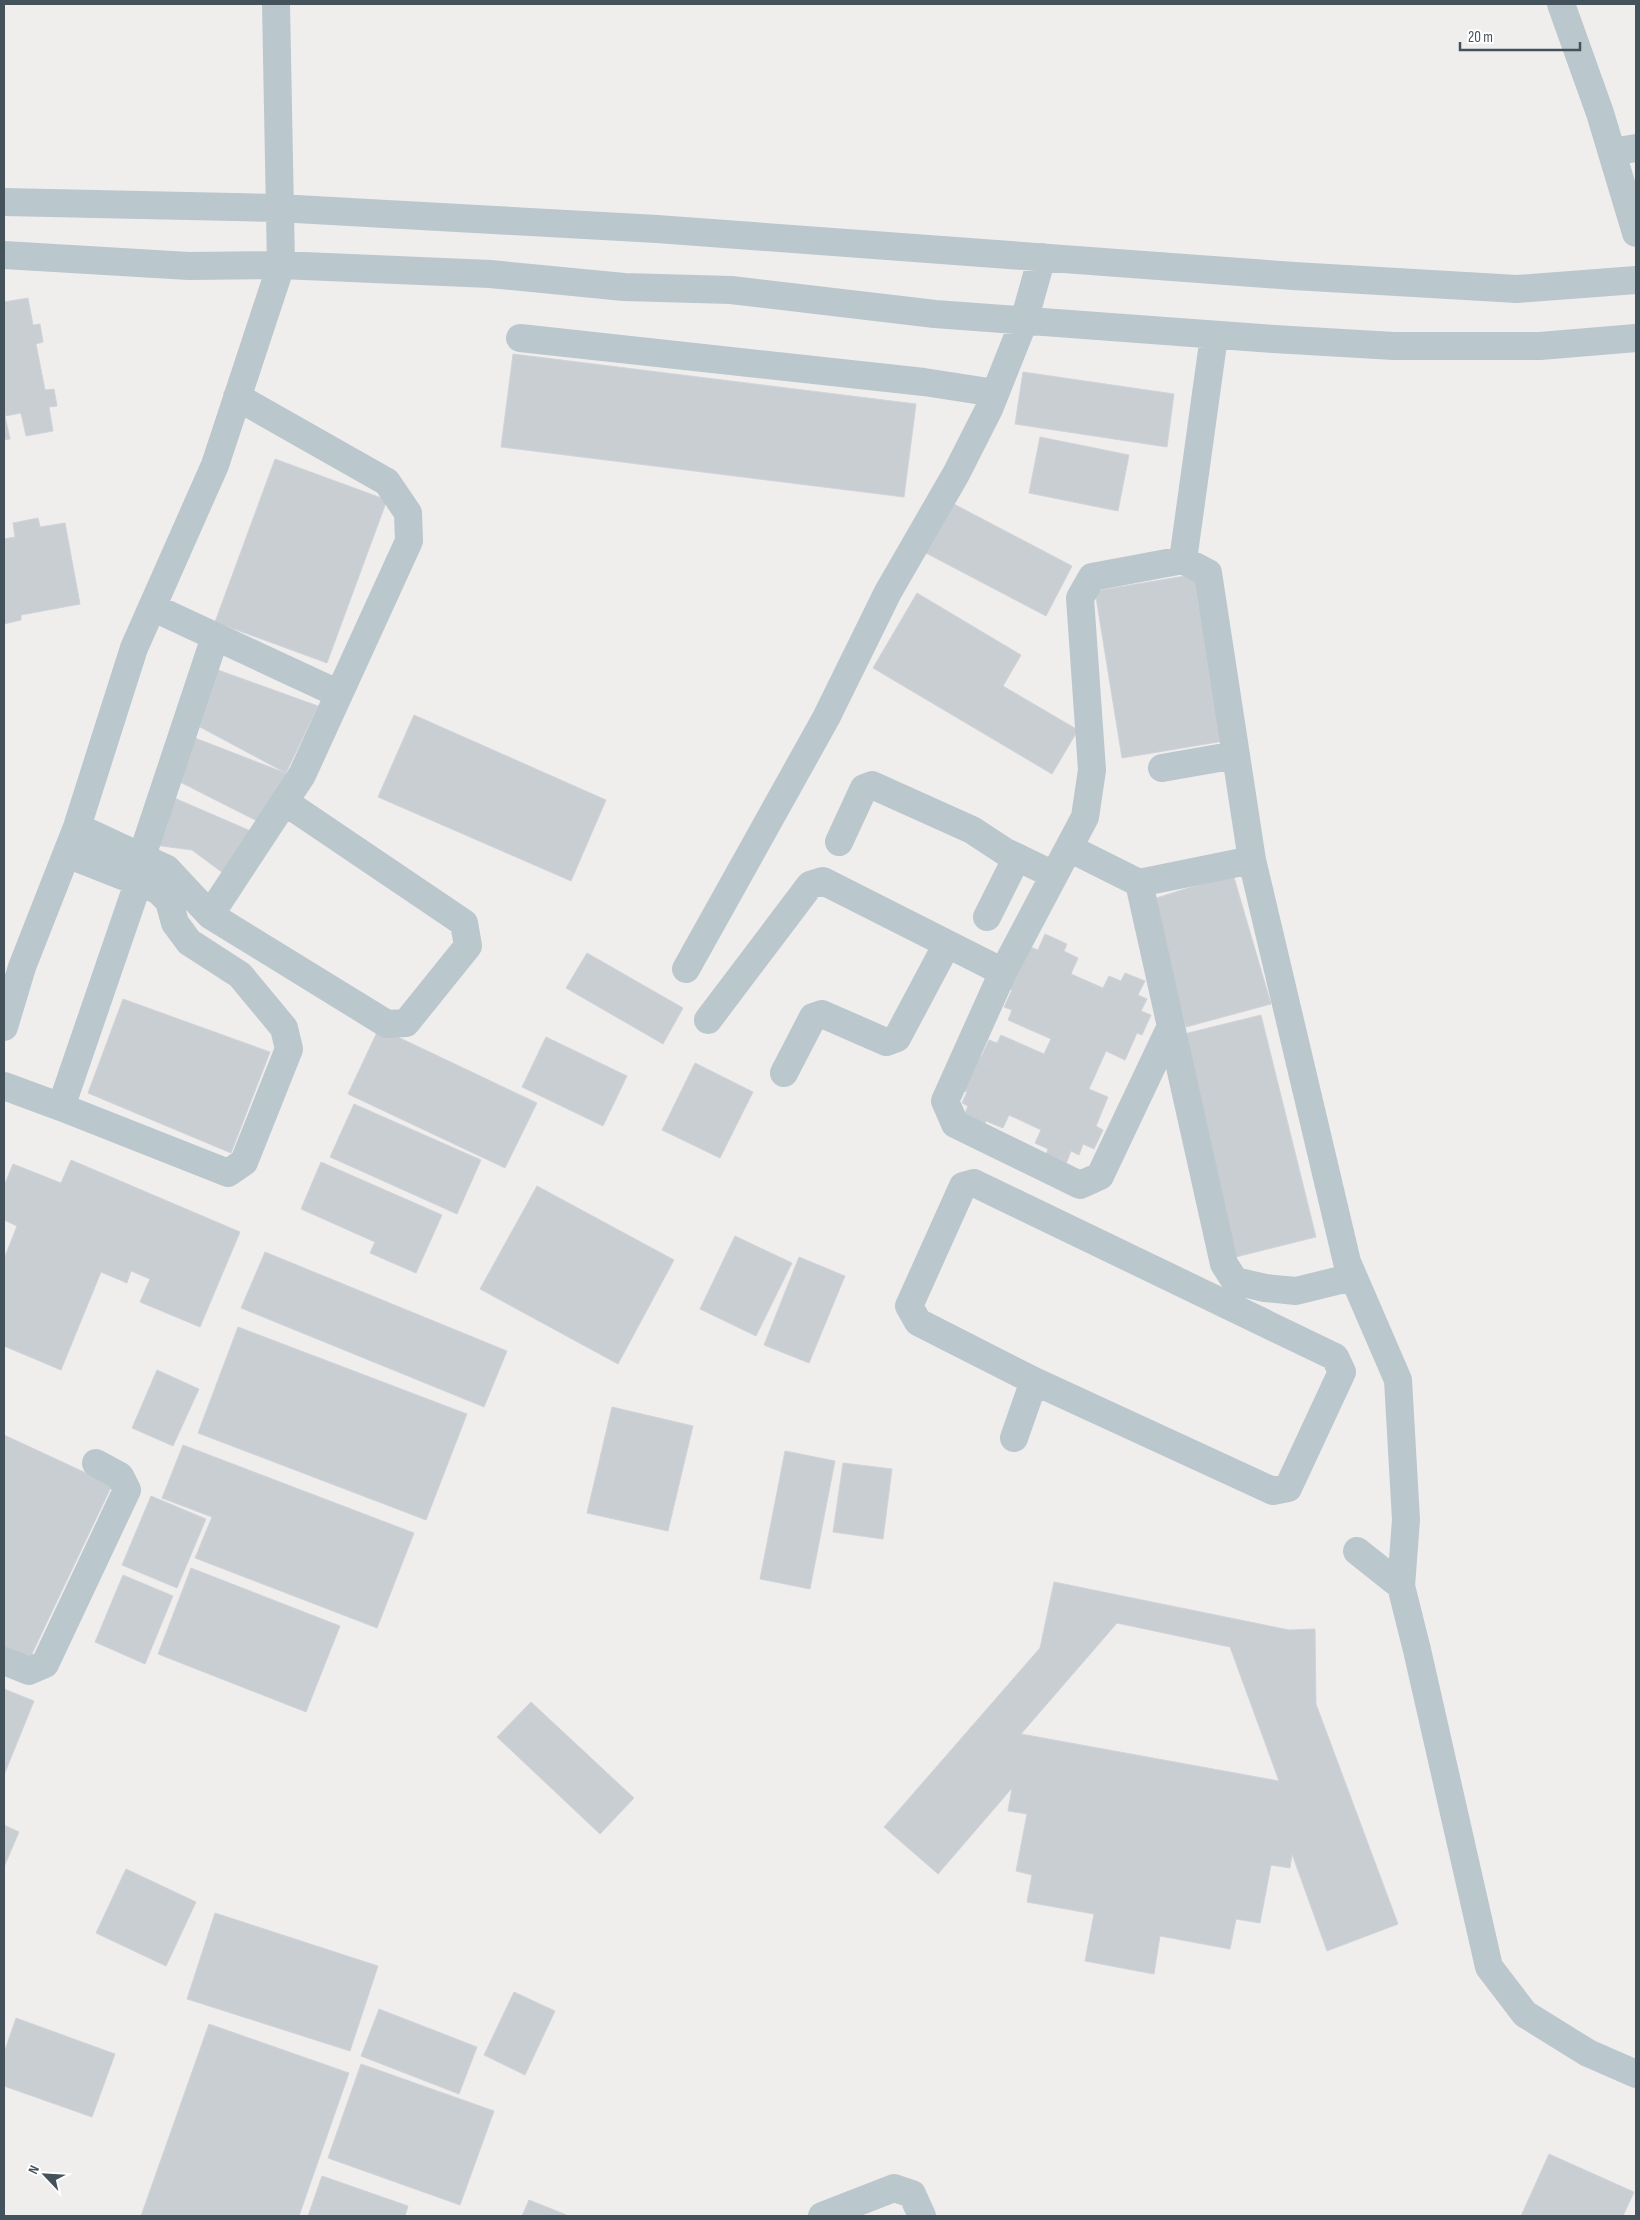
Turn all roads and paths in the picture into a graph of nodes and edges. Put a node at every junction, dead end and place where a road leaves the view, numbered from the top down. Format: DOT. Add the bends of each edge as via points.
graph roads {
  1 [pos="276,4"];
  2 [pos="1562,4"];
  3 [pos="1624,150"];
  4 [pos="4,202"];
  5 [pos="278,208"];
  6 [pos="1636,233"];
  7 [pos="4,255"];
  8 [pos="1042,257"];
  9 [pos="281,265"];
  10 [pos="1636,280"];
  11 [pos="1024,321"];
  12 [pos="1214,336"];
  13 [pos="520,338"];
  14 [pos="1636,338"];
  15 [pos="995,393"];
  16 [pos="237,397"];
  17 [pos="1183,560"];
  18 [pos="152,607"];
  19 [pos="215,637"];
  20 [pos="338,694"];
  21 [pos="1236,755"];
  22 [pos="1162,768"];
  23 [pos="285,802"];
  24 [pos="77,827"];
  25 [pos="839,842"];
  26 [pos="1069,848"];
  27 [pos="67,854"];
  28 [pos="1016,857"];
  29 [pos="1252,860"];
  30 [pos="140,869"];
  31 [pos="1054,875"];
  32 [pos="1139,883"];
  33 [pos="210,915"];
  34 [pos="987,917"];
  35 [pos="947,944"];
  36 [pos="686,969"];
  37 [pos="1003,972"];
  38 [pos="708,1020"];
  39 [pos="1171,1026"];
  40 [pos="4,1027"];
  41 [pos="784,1073"];
  42 [pos="4,1086"];
  43 [pos="61,1107"];
  44 [pos="1353,1277"];
  45 [pos="1034,1381"];
  46 [pos="1014,1438"];
  47 [pos="96,1463"];
  48 [pos="1358,1551"];
  49 [pos="1400,1586"];
  50 [pos="4,1661"];
  51 [pos="1636,2074"];
  52 [pos="822,2216"];
  53 [pos="922,2216"];
  1 -- 5 [label="street"];
  2 -- 3 [label="street"];
  3 -- 6 [label="street"];
  4 -- 5 [label="street"];
  5 -- 8 [label="street" via="667,229"];
  5 -- 9 [label="street"];
  7 -- 9 [label="street" via="189,266"];
  8 -- 10 [label="street" via="1517,289"];
  8 -- 11 [label="street"];
  9 -- 11 [label="street" via="490,274 624,287 731,290 934,314"];
  9 -- 16 [label="street"];
  11 -- 12 [label="street"];
  11 -- 15 [label="street"];
  12 -- 14 [label="street" via="1394,346 1540,346"];
  12 -- 17 [label="street"];
  13 -- 15 [label="street" via="924,382"];
  15 -- 36 [label="street" via="956,474 888,592 826,718"];
  16 -- 18 [label="street" via="215,465"];
  16 -- 20 [label="street" via="387,482 408,513 409,541"];
  17 -- 21 [label="street" via="1208,573"];
  17 -- 26 [label="street" via="1092,577 1080,598 1092,770 1085,817"];
  18 -- 19 [label="street"];
  18 -- 24 [label="street" via="134,648"];
  19 -- 20 [label="street"];
  19 -- 30 [label="street"];
  20 -- 23 [label="street" via="302,775"];
  21 -- 22 [label="street"];
  21 -- 29 [label="street"];
  23 -- 33 [label="street"];
  23 -- 33 [label="street" via="464,923 468,946 406,1023 387,1024"];
  24 -- 27 [label="street"];
  24 -- 30 [label="street"];
  25 -- 28 [label="street" via="864,788 872,785 972,830"];
  26 -- 31 [label="street"];
  26 -- 32 [label="street"];
  27 -- 30 [label="street"];
  27 -- 40 [label="street" via="22,967"];
  28 -- 31 [label="street"];
  28 -- 34 [label="street"];
  29 -- 32 [label="street"];
  29 -- 44 [label="street"];
  30 -- 33 [label="street" via="167,869"];
  30 -- 43 [label="street"];
  30 -- 43 [label="street" via="170,901 175,923 189,942 240,975 284,1028 289,1049 244,1162 228,1173"];
  31 -- 37 [label="street"];
  32 -- 39 [label="street"];
  35 -- 37 [label="street"];
  35 -- 38 [label="street" via="823,881 810,885"];
  35 -- 41 [label="street" via="897,1038 886,1042 822,1014 813,1017"];
  37 -- 39 [label="street" via="945,1101 955,1124 1080,1185 1100,1176"];
  39 -- 44 [label="street" via="1224,1264 1236,1281 1296,1291"];
  42 -- 43 [label="street"];
  44 -- 49 [label="street" via="1398,1380 1406,1520"];
  45 -- 45 [label="street" via="918,1322 909,1306 963,1186 974,1183 1335,1358 1342,1372 1288,1488 1273,1491"];
  45 -- 46 [label="street"];
  47 -- 50 [label="street" via="120,1476 127,1490 45,1664 29,1671"];
  48 -- 49 [label="street"];
  49 -- 51 [label="street" via="1420,1659 1489,1967 1525,2014 1588,2053"];
  52 -- 53 [label="street" via="894,2188 912,2194"];
}
